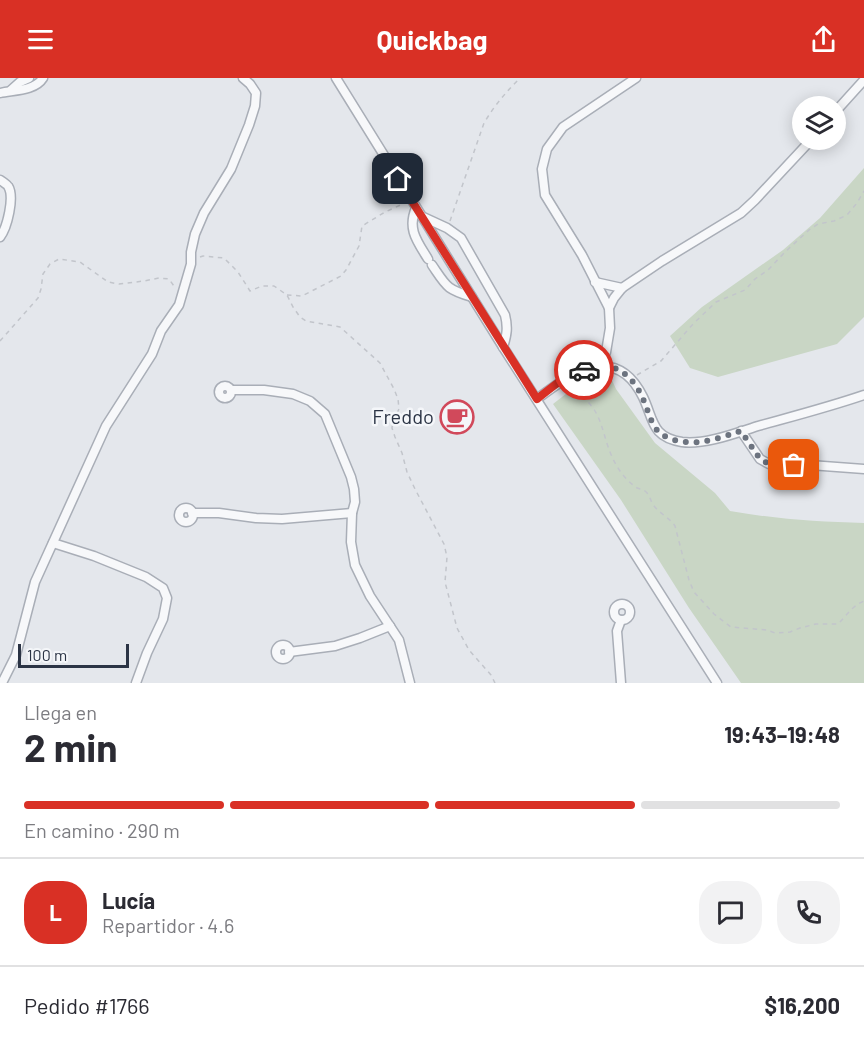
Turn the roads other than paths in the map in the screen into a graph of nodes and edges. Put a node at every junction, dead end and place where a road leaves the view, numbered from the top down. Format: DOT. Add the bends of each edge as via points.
graph roads {
  1 [pos="29,78"];
  2 [pos="43,78"];
  3 [pos="243,78"];
  4 [pos="336,78"];
  5 [pos="636,78"];
  6 [pos="864,80"];
  7 [pos="11,91"];
  8 [pos="0,93"];
  9 [pos="846,100"];
  10 [pos="802,150"];
  11 [pos="0,180"];
  12 [pos="419,212"];
  13 [pos="4,222"];
  14 [pos="0,237"];
  15 [pos="595,282"];
  16 [pos="622,288"];
  17 [pos="472,297"];
  18 [pos="609,308"];
  19 [pos="503,347"];
  20 [pos="601,366"];
  21 [pos="232,390"];
  22 [pos="864,395"];
  23 [pos="537,399"];
  24 [pos="741,431"];
  25 [pos="864,469"];
  26 [pos="192,513"];
  27 [pos="352,513"];
  28 [pos="53,543"];
  29 [pos="621,620"];
  30 [pos="390,627"];
  31 [pos="289,652"];
  32 [pos="2,683"];
  33 [pos="136,683"];
  34 [pos="410,683"];
  35 [pos="621,683"];
  36 [pos="717,683"];
  1 -- 7 [label="street"];
  2 -- 7 [label="street" via="28,88"];
  3 -- 28 [label="street" via="256,93 255,106 231,169 195,234 179,305 106,426"];
  4 -- 12 [label="street"];
  5 -- 15 [label="street" via="563,127 547,149 542,169 545,195"];
  6 -- 9 [label="street"];
  7 -- 8 [label="street"];
  10 -- 16 [label="street" via="741,213"];
  11 -- 13 [label="street" via="8,186 11,198"];
  12 -- 17 [label="street"];
  12 -- 17 [label="street" via="413,216 412,231 430,262 450,290"];
  12 -- 19 [label="street" via="461,238 505,315 508,324"];
  13 -- 14 [label="street"];
  15 -- 16 [label="street"];
  15 -- 18 [label="street"];
  16 -- 18 [label="street"];
  17 -- 19 [label="street"];
  18 -- 20 [label="street" via="610,328"];
  19 -- 23 [label="street"];
  20 -- 23 [label="street" via="576,372"];
  20 -- 24 [label="street" via="619,370 635,383 659,433 676,441 698,442"];
  21 -- 27 [label="street" via="293,394 326,414 351,477 355,502"];
  22 -- 24 [label="street"];
  23 -- 36 [label="street"];
  24 -- 25 [label="street" via="760,459 769,464"];
  26 -- 27 [label="street" via="282,519"];
  27 -- 30 [label="street" via="355,565"];
  28 -- 32 [label="street" via="35,582 16,655"];
  28 -- 33 [label="street" via="105,560 163,588 167,598 163,619"];
  29 -- 35 [label="street" via="617,630"];
  30 -- 31 [label="street" via="335,646"];
  30 -- 34 [label="street" via="399,640"];
}
